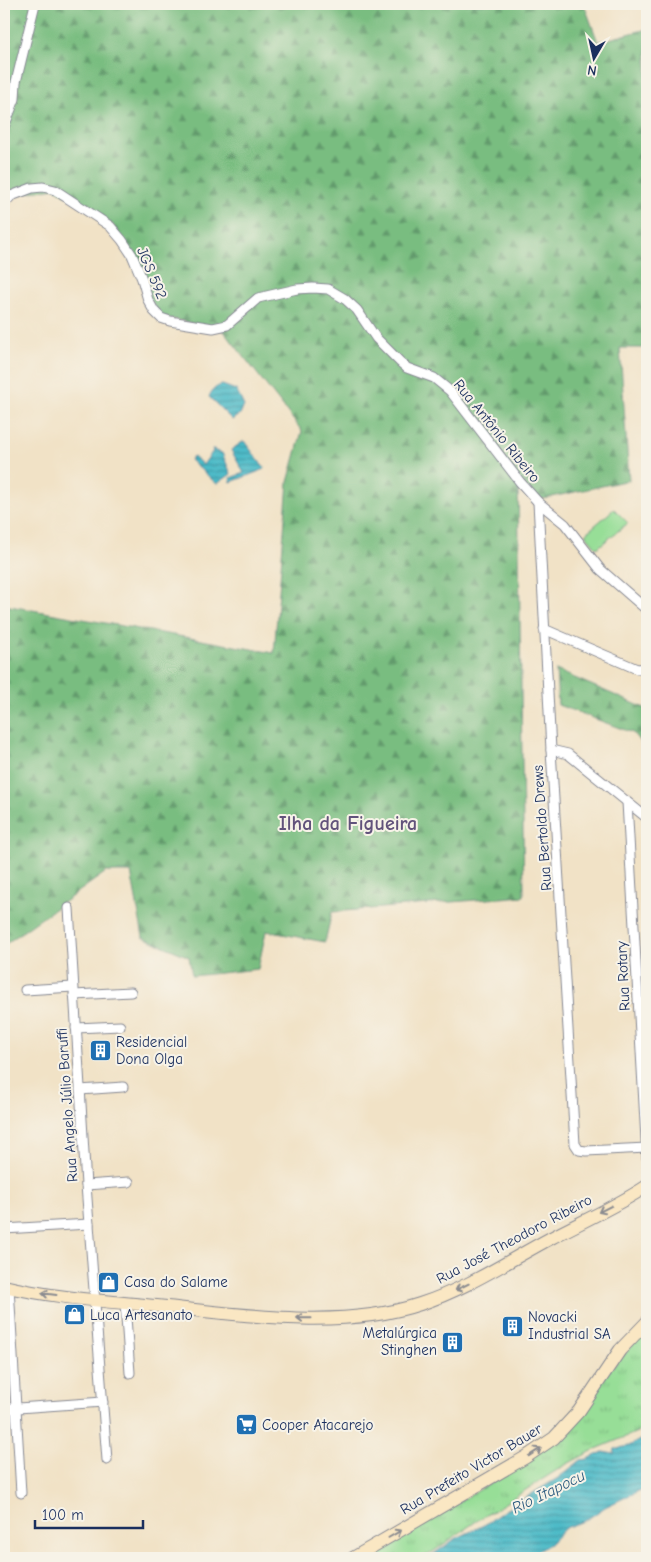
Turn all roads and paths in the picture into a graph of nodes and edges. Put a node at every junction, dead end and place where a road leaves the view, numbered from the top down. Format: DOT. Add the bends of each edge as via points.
graph roads {
  1 [pos="35,4"];
  2 [pos="4,127"];
  3 [pos="7,194"];
  4 [pos="4,204"];
  5 [pos="235,319"];
  6 [pos="538,502"];
  7 [pos="647,610"];
  8 [pos="544,629"];
  9 [pos="647,668"];
  10 [pos="551,750"];
  11 [pos="627,802"];
  12 [pos="647,818"];
  13 [pos="69,908"];
  14 [pos="25,990"];
  15 [pos="74,991"];
  16 [pos="131,992"];
  17 [pos="120,1026"];
  18 [pos="76,1028"];
  19 [pos="644,1063"];
  20 [pos="123,1087"];
  21 [pos="80,1090"];
  22 [pos="647,1149"];
  23 [pos="647,1158"];
  24 [pos="129,1182"];
  25 [pos="86,1185"];
  26 [pos="647,1186"];
  27 [pos="89,1224"];
  28 [pos="4,1229"];
  29 [pos="6,1286"];
  30 [pos="95,1299"];
  31 [pos="125,1303"];
  32 [pos="647,1322"];
  33 [pos="130,1373"];
  34 [pos="103,1402"];
  35 [pos="16,1408"];
  36 [pos="4,1409"];
  37 [pos="107,1460"];
  38 [pos="21,1492"];
  39 [pos="352,1558"];
  1 -- 2 [label="street" via="16,82 15,99"];
  3 -- 4 [label="street, JGS 592"];
  3 -- 5 [label="street, JGS 592" via="43,187 55,190 110,226 132,255 148,300 161,318 213,328 227,325"];
  5 -- 6 [label="street, Rua Antônio Ribeiro" via="258,298 298,289 328,289 345,299 400,362 434,378 450,391"];
  6 -- 7 [label="street, Rua Antônio Ribeiro" via="565,524 600,569"];
  6 -- 8 [label="street, Rua Bertoldo Drews"];
  8 -- 9 [label="street" via="637,668"];
  8 -- 10 [label="street, Rua Bertoldo Drews"];
  10 -- 11 [label="street" via="568,754"];
  10 -- 22 [label="street, Rua Bertoldo Drews" via="575,1144 586,1152"];
  11 -- 12 [label="street"];
  11 -- 19 [label="street, Rua Rotary"];
  13 -- 15 [label="street, Rua Angelo Júlio Baruffi"];
  14 -- 15 [label="street"];
  15 -- 16 [label="street"];
  15 -- 18 [label="street, Rua Angelo Júlio Baruffi"];
  17 -- 18 [label="street"];
  18 -- 21 [label="street, Rua Angelo Júlio Baruffi"];
  19 -- 22 [label="street, Rua Rotary"];
  20 -- 21 [label="street"];
  21 -- 25 [label="street, Rua Angelo Júlio Baruffi"];
  22 -- 23 [label="street, Rua Rotary"];
  24 -- 25 [label="street"];
  25 -- 27 [label="street, Rua Angelo Júlio Baruffi"];
  26 -- 31 [label="main road, Rua José Theodoro Ribeiro, one-way" via="471,1282 420,1304 393,1311 302,1318"];
  27 -- 28 [label="street"];
  27 -- 30 [label="street, Rua Angelo Júlio Baruffi"];
  30 -- 29 [label="main road, Rua José Theodoro Ribeiro, one-way"];
  29 -- 35 [label="street"];
  30 -- 31 [label="main road, Rua José Theodoro Ribeiro"];
  30 -- 34 [label="street, Rua Angelo Júlio Baruffi"];
  31 -- 33 [label="street"];
  39 -- 32 [label="main road, Rua Prefeito Victor Bauer, one-way" via="554,1438 579,1411 620,1350"];
  34 -- 35 [label="street"];
  34 -- 37 [label="street, Rua Angelo Júlio Baruffi"];
  35 -- 36 [label="street"];
  35 -- 38 [label="street"];
}
